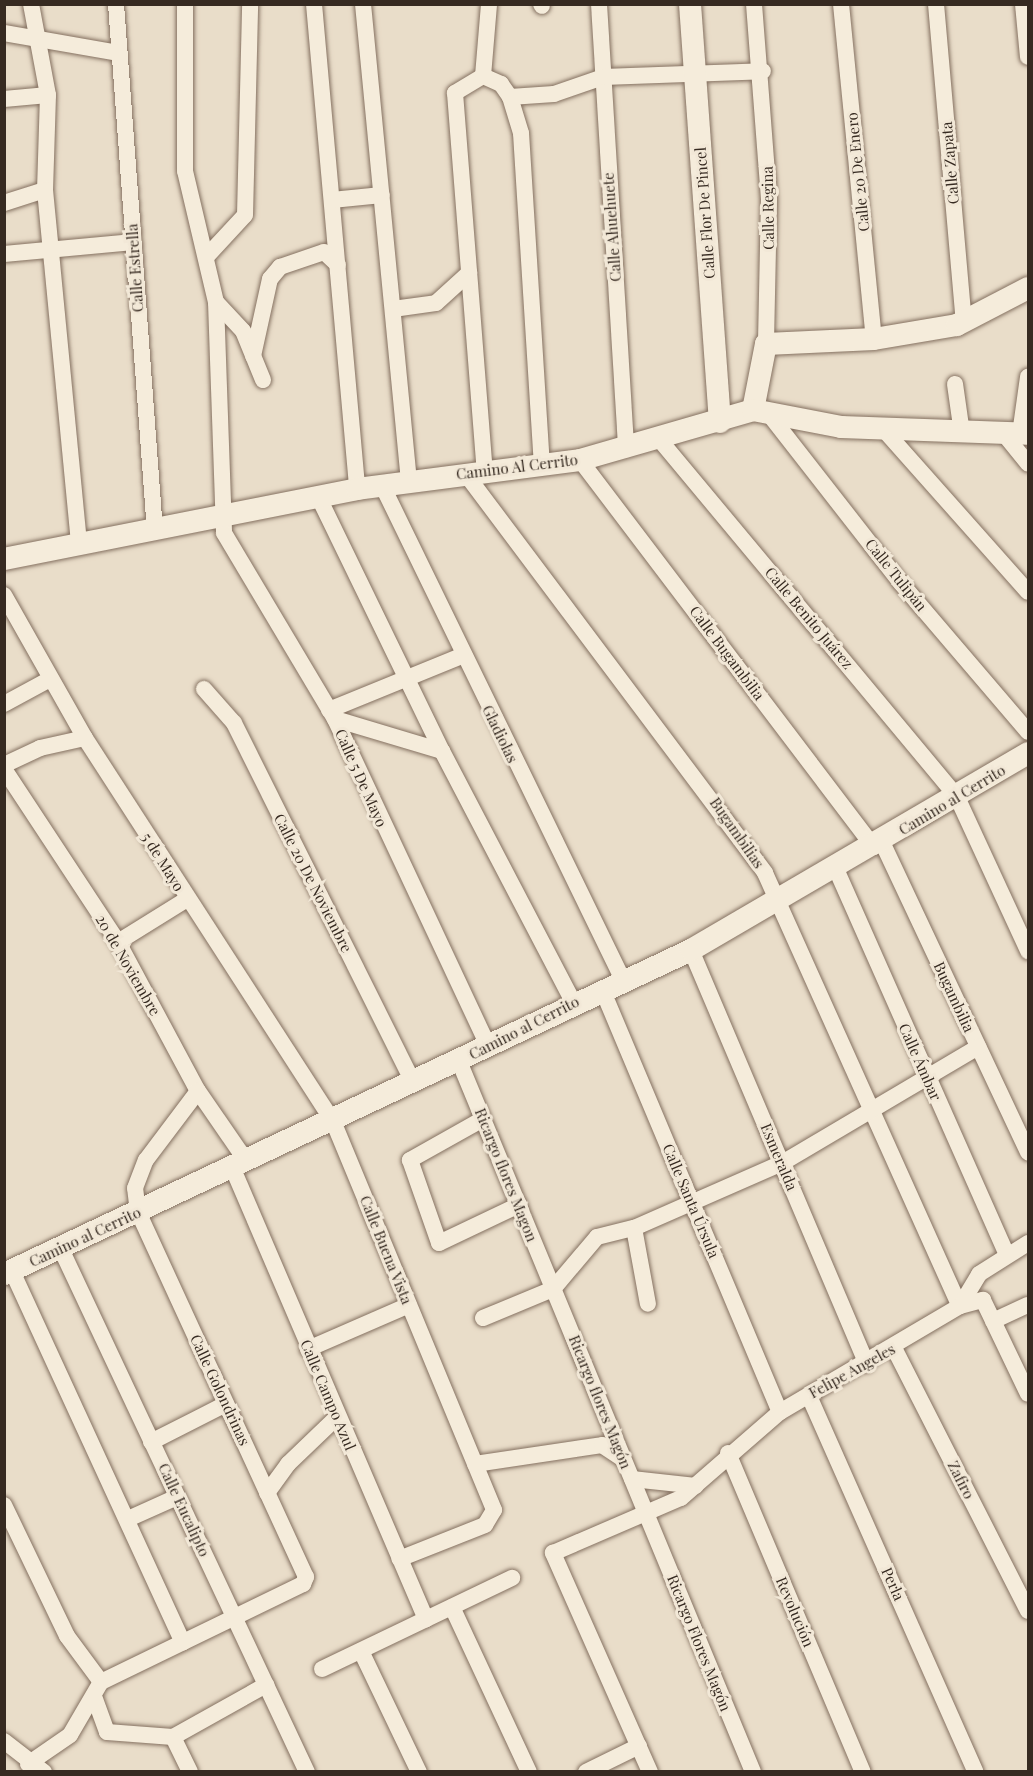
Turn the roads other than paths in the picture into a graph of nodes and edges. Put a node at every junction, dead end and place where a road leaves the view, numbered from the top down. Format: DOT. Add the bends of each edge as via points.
graph roads {
  1 [pos="31,4"];
  2 [pos="116,4"];
  3 [pos="185,4"];
  4 [pos="250,4"];
  5 [pos="314,4"];
  6 [pos="363,4"];
  7 [pos="489,4"];
  8 [pos="599,4"];
  9 [pos="690,4"];
  10 [pos="754,4"];
  11 [pos="841,4"];
  12 [pos="936,4"];
  13 [pos="1023,4"];
  14 [pos="4,33"];
  15 [pos="32,34"];
  16 [pos="119,53"];
  17 [pos="1029,57"];
  18 [pos="763,71"];
  19 [pos="694,74"];
  20 [pos="483,76"];
  21 [pos="603,77"];
  22 [pos="48,95"];
  23 [pos="510,97"];
  24 [pos="4,99"];
  25 [pos="45,190"];
  26 [pos="382,195"];
  27 [pos="332,200"];
  28 [pos="4,203"];
  29 [pos="133,242"];
  30 [pos="52,252"];
  31 [pos="4,254"];
  32 [pos="208,255"];
  33 [pos="338,265"];
  34 [pos="470,273"];
  35 [pos="1029,288"];
  36 [pos="216,302"];
  37 [pos="393,309"];
  38 [pos="964,321"];
  39 [pos="874,339"];
  40 [pos="766,344"];
  41 [pos="253,356"];
  42 [pos="1029,377"];
  43 [pos="263,380"];
  44 [pos="955,384"];
  45 [pos="761,412"];
  46 [pos="720,422"];
  47 [pos="885,431"];
  48 [pos="962,432"];
  49 [pos="1017,434"];
  50 [pos="659,439"];
  51 [pos="626,449"];
  52 [pos="580,460"];
  53 [pos="542,464"];
  54 [pos="1029,464"];
  55 [pos="475,472"];
  56 [pos="409,481"];
  57 [pos="382,485"];
  58 [pos="357,489"];
  59 [pos="319,498"];
  60 [pos="224,519"];
  61 [pos="155,531"];
  62 [pos="79,543"];
  63 [pos="4,559"];
  64 [pos="1029,592"];
  65 [pos="4,595"];
  66 [pos="461,656"];
  67 [pos="406,675"];
  68 [pos="50,679"];
  69 [pos="204,689"];
  70 [pos="4,704"];
  71 [pos="332,715"];
  72 [pos="1029,732"];
  73 [pos="85,738"];
  74 [pos="442,751"];
  75 [pos="1029,753"];
  76 [pos="4,767"];
  77 [pos="957,797"];
  78 [pos="878,844"];
  79 [pos="836,869"];
  80 [pos="187,899"];
  81 [pos="778,901"];
  82 [pos="118,942"];
  83 [pos="691,950"];
  84 [pos="1029,951"];
  85 [pos="612,985"];
  86 [pos="573,1002"];
  87 [pos="488,1045"];
  88 [pos="978,1047"];
  89 [pos="459,1061"];
  90 [pos="927,1077"];
  91 [pos="414,1084"];
  92 [pos="198,1091"];
  93 [pos="873,1111"];
  94 [pos="483,1119"];
  95 [pos="333,1121"];
  96 [pos="1029,1152"];
  97 [pos="782,1163"];
  98 [pos="240,1166"];
  99 [pos="691,1203"];
  100 [pos="519,1205"];
  101 [pos="138,1212"];
  102 [pos="634,1228"];
  103 [pos="1029,1243"];
  104 [pos="61,1249"];
  105 [pos="1007,1254"];
  106 [pos="8,1272"];
  107 [pos="553,1289"];
  108 [pos="648,1304"];
  109 [pos="409,1305"];
  110 [pos="1029,1305"];
  111 [pos="960,1306"];
  112 [pos="483,1318"];
  113 [pos="993,1321"];
  114 [pos="894,1348"];
  115 [pos="308,1349"];
  116 [pos="867,1364"];
  117 [pos="1029,1394"];
  118 [pos="809,1396"];
  119 [pos="226,1404"];
  120 [pos="780,1412"];
  121 [pos="338,1417"];
  122 [pos="151,1442"];
  123 [pos="728,1453"];
  124 [pos="623,1459"];
  125 [pos="475,1464"];
  126 [pos="632,1479"];
  127 [pos="696,1485"];
  128 [pos="267,1493"];
  129 [pos="177,1497"];
  130 [pos="4,1504"];
  131 [pos="646,1514"];
  132 [pos="128,1519"];
  133 [pos="11,1531"];
  134 [pos="399,1559"];
  135 [pos="512,1578"];
  136 [pos="452,1606"];
  137 [pos="1029,1611"];
  138 [pos="235,1618"];
  139 [pos="426,1619"];
  140 [pos="183,1642"];
  141 [pos="361,1651"];
  142 [pos="322,1669"];
  143 [pos="100,1682"];
  144 [pos="266,1685"];
  145 [pos="95,1699"];
  146 [pos="173,1737"];
  147 [pos="4,1741"];
  148 [pos="639,1746"];
  149 [pos="27,1768"];
  150 [pos="44,1772"];
  151 [pos="189,1772"];
  152 [pos="307,1772"];
  153 [pos="419,1772"];
  154 [pos="528,1772"];
  155 [pos="586,1772"];
  156 [pos="650,1772"];
  157 [pos="753,1772"];
  158 [pos="863,1772"];
  159 [pos="976,1772"];
  1 -- 15 [label="street"];
  2 -- 16 [label="street, Calle Estrella"];
  3 -- 32 [label="street, Calle 5 De Mayo" via="185,171"];
  4 -- 32 [label="street" via="245,214"];
  5 -- 27 [label="street"];
  6 -- 26 [label="street"];
  7 -- 20 [label="street"];
  8 -- 21 [label="street, Calle Ahuehuete"];
  9 -- 19 [label="main road, Calle Flor De Pincel"];
  10 -- 18 [label="street, Calle Regina"];
  11 -- 39 [label="street, Calle 20 De Enero"];
  12 -- 38 [label="street, Calle Zapata"];
  13 -- 17 [label="street"];
  14 -- 15 [label="street"];
  15 -- 16 [label="street"];
  15 -- 22 [label="street"];
  16 -- 29 [label="street, Calle Estrella"];
  18 -- 19 [label="street"];
  18 -- 40 [label="street, Calle Regina" via="769,210"];
  19 -- 21 [label="street"];
  19 -- 46 [label="main road, Calle Flor De Pincel"];
  20 -- 23 [label="street" via="501,84"];
  20 -- 34 [label="street" via="455,93"];
  21 -- 23 [label="street" via="554,94"];
  21 -- 51 [label="street, Calle Ahuehuete"];
  22 -- 24 [label="street"];
  22 -- 25 [label="street"];
  23 -- 53 [label="street" via="521,133"];
  25 -- 28 [label="street"];
  25 -- 30 [label="street"];
  26 -- 27 [label="street"];
  26 -- 37 [label="street"];
  27 -- 33 [label="street"];
  29 -- 30 [label="street"];
  29 -- 61 [label="street, Calle Estrella"];
  30 -- 31 [label="street"];
  30 -- 62 [label="street"];
  32 -- 36 [label="street, Calle 5 De Mayo"];
  33 -- 41 [label="street" via="324,252 280,267 270,279"];
  33 -- 58 [label="street"];
  34 -- 37 [label="street" via="436,303"];
  34 -- 55 [label="street"];
  35 -- 38 [label="main road"];
  36 -- 41 [label="street" via="237,322"];
  36 -- 60 [label="street, Calle 5 De Mayo"];
  37 -- 56 [label="street"];
  38 -- 39 [label="main road"];
  39 -- 40 [label="main road"];
  40 -- 45 [label="main road, Calle Regina"];
  41 -- 43 [label="street"];
  42 -- 49 [label="street"];
  44 -- 48 [label="street"];
  45 -- 46 [label="main road, Camino Al Cerrito"];
  45 -- 47 [label="main road, Camino Al Cerrito"];
  45 -- 72 [label="street, Calle Tulipán"];
  46 -- 50 [label="main road, Camino Al Cerrito"];
  47 -- 48 [label="main road, Camino Al Cerrito"];
  47 -- 64 [label="street"];
  48 -- 49 [label="main road, Camino Al Cerrito"];
  49 -- 54 [label="street"];
  50 -- 51 [label="main road, Camino Al Cerrito"];
  50 -- 77 [label="street, Calle Benito Juárez"];
  51 -- 52 [label="main road, Camino Al Cerrito"];
  52 -- 53 [label="main road, Camino Al Cerrito"];
  52 -- 78 [label="street, Calle Bugambilia"];
  53 -- 55 [label="main road, Camino Al Cerrito"];
  55 -- 56 [label="main road, Camino Al Cerrito"];
  55 -- 81 [label="street, Bugambilias" via="745,840"];
  56 -- 57 [label="main road, Camino Al Cerrito"];
  57 -- 58 [label="main road, Camino Al Cerrito"];
  57 -- 66 [label="street, Gladiolas"];
  58 -- 59 [label="main road, Camino Al Cerrito"];
  59 -- 60 [label="main road, Camino Al Cerrito"];
  59 -- 67 [label="street"];
  60 -- 61 [label="main road, Camino Al Cerrito"];
  60 -- 71 [label="street, Calle 5 De Mayo" via="224,533"];
  61 -- 62 [label="main road, Camino Al Cerrito"];
  62 -- 63 [label="main road, Camino Al Cerrito"];
  65 -- 68 [label="street, 5 de Mayo"];
  66 -- 67 [label="street"];
  66 -- 85 [label="street, Gladiolas"];
  67 -- 71 [label="street"];
  67 -- 74 [label="street"];
  68 -- 70 [label="street"];
  68 -- 73 [label="street, 5 de Mayo"];
  69 -- 91 [label="street, Calle 20 De Noviembre" via="234,723"];
  71 -- 74 [label="street"];
  71 -- 87 [label="street, Calle 5 De Mayo"];
  73 -- 76 [label="street" via="40,748"];
  73 -- 80 [label="street, 5 de Mayo"];
  74 -- 86 [label="street"];
  75 -- 77 [label="main road, Camino al Cerrito"];
  76 -- 82 [label="street, 20 de Noviembre"];
  77 -- 78 [label="main road, Camino al Cerrito"];
  77 -- 84 [label="street, Calle Benito Juárez"];
  78 -- 79 [label="main road, Camino al Cerrito"];
  78 -- 88 [label="street, Bugambilia"];
  79 -- 81 [label="main road, Camino al Cerrito"];
  79 -- 90 [label="street, Calle Ámbar"];
  80 -- 82 [label="street"];
  80 -- 95 [label="street, 5 de Mayo"];
  81 -- 83 [label="main road, Camino al Cerrito"];
  81 -- 93 [label="street, Bugambilias"];
  82 -- 92 [label="street, 20 de Noviembre"];
  83 -- 85 [label="main road, Camino al Cerrito"];
  83 -- 97 [label="street, Esmeralda"];
  85 -- 86 [label="main road, Camino al Cerrito"];
  85 -- 99 [label="street, Calle Santa Úrsula"];
  86 -- 87 [label="main road, Camino al Cerrito"];
  87 -- 89 [label="main road, Camino al Cerrito"];
  88 -- 90 [label="street"];
  88 -- 96 [label="street, Bugambilia"];
  89 -- 91 [label="main road, Camino al Cerrito"];
  89 -- 94 [label="street, Ricargo flores Magon"];
  90 -- 93 [label="street"];
  90 -- 105 [label="street, Calle Ámbar"];
  91 -- 95 [label="main road, Camino al Cerrito"];
  92 -- 98 [label="street, 20 de Noviembre"];
  92 -- 101 [label="street" via="146,1160 135,1188"];
  93 -- 97 [label="street"];
  93 -- 111 [label="street, Bugambilias"];
  94 -- 100 [label="street, Ricargo flores Magon"];
  94 -- 100 [label="street" via="410,1160 439,1243"];
  95 -- 98 [label="main road, Camino al Cerrito"];
  95 -- 109 [label="street, Calle Buena Vista"];
  97 -- 99 [label="street"];
  97 -- 116 [label="street, Esmeralda"];
  98 -- 101 [label="main road, Camino al Cerrito"];
  98 -- 115 [label="street, Calle Campo Azul"];
  99 -- 102 [label="street"];
  99 -- 120 [label="street, Calle Santa Úrsula"];
  100 -- 107 [label="street, Ricargo flores Magon"];
  101 -- 104 [label="main road, Camino al Cerrito"];
  101 -- 119 [label="street, Calle Golondrinas"];
  102 -- 107 [label="street" via="597,1237"];
  102 -- 108 [label="street"];
  103 -- 105 [label="street"];
  104 -- 106 [label="main road, Camino al Cerrito"];
  104 -- 122 [label="street, Calle Eucalipto"];
  105 -- 111 [label="street" via="979,1274"];
  106 -- 132 [label="street"];
  107 -- 112 [label="street"];
  107 -- 124 [label="street, Ricargo flores Magón"];
  109 -- 115 [label="street"];
  109 -- 125 [label="street, Calle Buena Vista"];
  110 -- 113 [label="street"];
  111 -- 113 [label="street, Felipe Angeles" via="983,1300"];
  111 -- 114 [label="street, Felipe Angeles"];
  113 -- 117 [label="street"];
  114 -- 116 [label="street, Felipe Angeles"];
  114 -- 137 [label="street, Zafiro"];
  115 -- 121 [label="street, Calle Campo Azul"];
  116 -- 118 [label="street, Felipe Angeles"];
  118 -- 120 [label="street, Felipe Angeles"];
  118 -- 159 [label="street, Perla"];
  119 -- 122 [label="street"];
  119 -- 128 [label="street, Calle Golondrinas"];
  120 -- 123 [label="street, Felipe Angeles"];
  121 -- 128 [label="street" via="288,1464"];
  121 -- 134 [label="street, Calle Campo Azul"];
  122 -- 129 [label="street, Calle Eucalipto"];
  123 -- 127 [label="street, Felipe Angeles"];
  123 -- 158 [label="street, Revolución"];
  124 -- 125 [label="street" via="602,1445"];
  124 -- 126 [label="street, Ricargo flores Magón"];
  125 -- 134 [label="street, Calle Buena Vista" via="494,1510 492,1519"];
  126 -- 127 [label="street"];
  126 -- 131 [label="street, Ricargo flores Magón"];
  127 -- 131 [label="street, Felipe Angeles"];
  128 -- 138 [label="street, Calle Golondrinas" via="305,1568 303,1584"];
  129 -- 132 [label="street"];
  129 -- 138 [label="street, Calle Eucalipto"];
  130 -- 133 [label="street"];
  131 -- 148 [label="street, Felipe Angeles" via="553,1553"];
  131 -- 157 [label="street, Ricargo Flores Magón"];
  132 -- 140 [label="street"];
  133 -- 143 [label="street" via="67,1636"];
  134 -- 139 [label="street, Calle Campo Azul"];
  135 -- 136 [label="street"];
  136 -- 139 [label="street"];
  136 -- 154 [label="street"];
  138 -- 140 [label="street"];
  138 -- 144 [label="street, Calle Eucalipto"];
  139 -- 141 [label="street"];
  140 -- 143 [label="street"];
  141 -- 142 [label="street"];
  141 -- 153 [label="street"];
  143 -- 145 [label="street"];
  144 -- 146 [label="street"];
  144 -- 152 [label="street, Calle Eucalipto"];
  145 -- 146 [label="street" via="107,1732"];
  145 -- 149 [label="street" via="70,1735"];
  146 -- 151 [label="street"];
  147 -- 149 [label="street"];
  148 -- 155 [label="street"];
  148 -- 156 [label="street"];
  149 -- 150 [label="street"];
}
